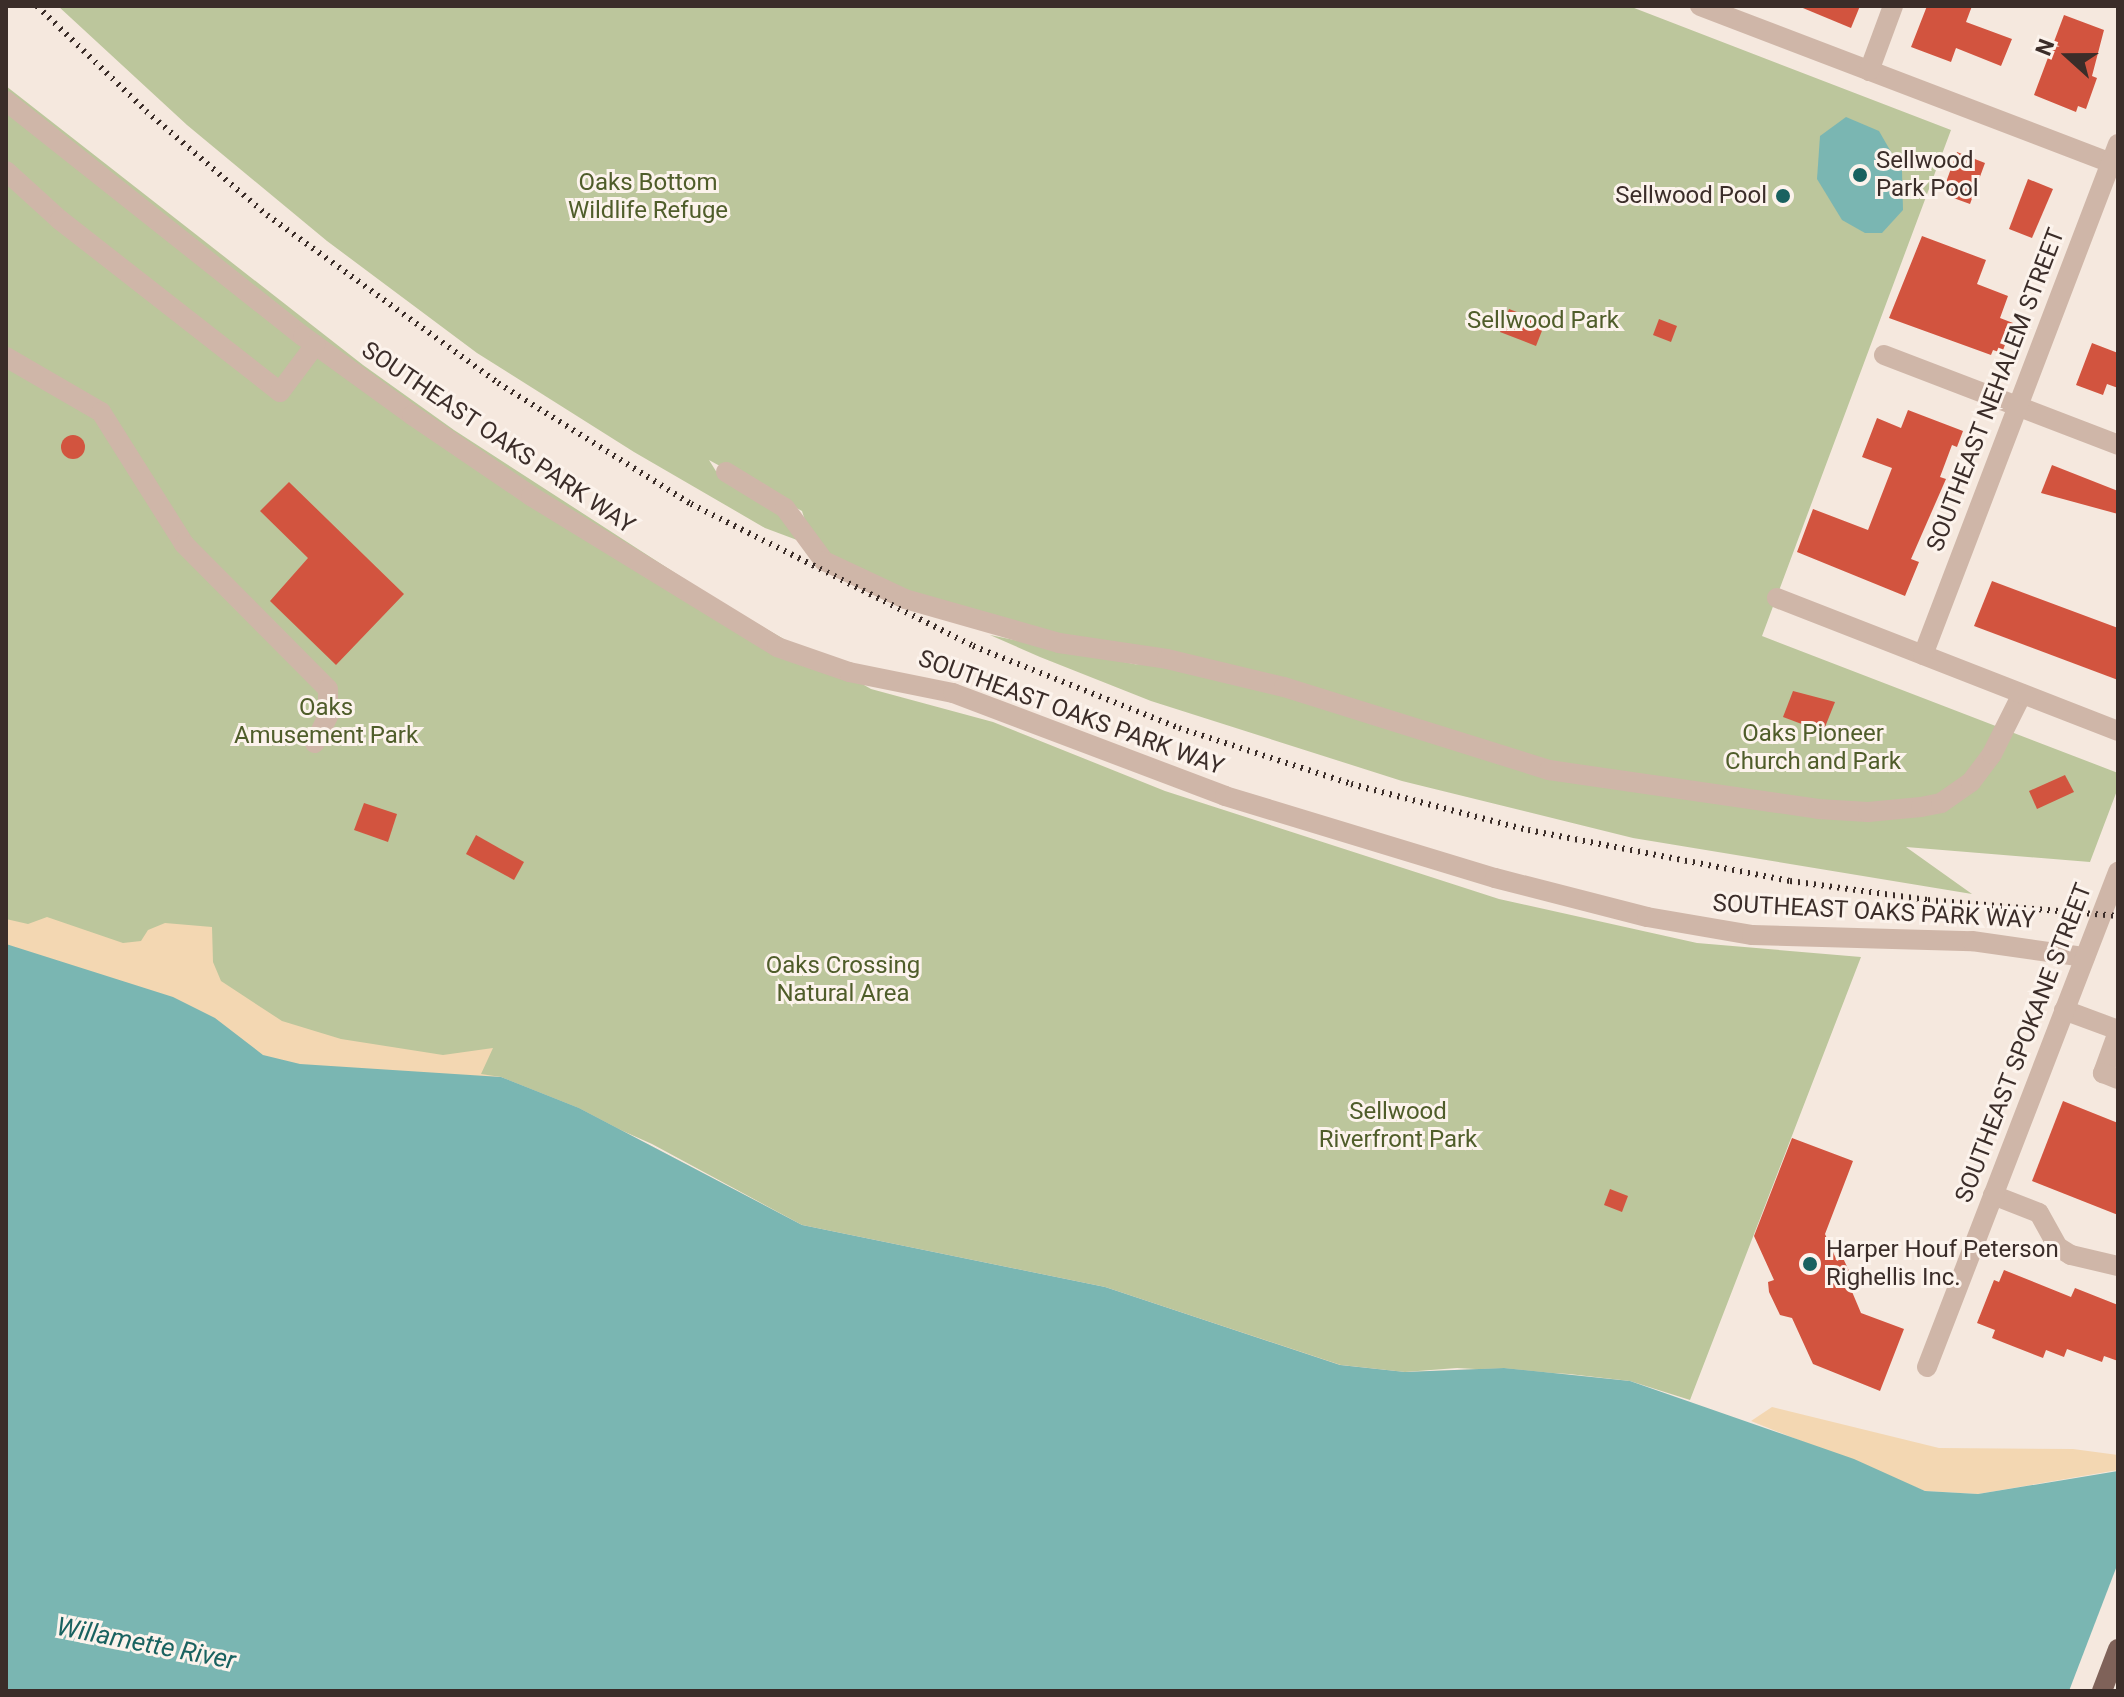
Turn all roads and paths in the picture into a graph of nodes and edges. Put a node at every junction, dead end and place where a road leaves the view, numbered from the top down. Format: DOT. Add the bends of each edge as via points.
graph roads {
  1 [pos="1700,6"];
  2 [pos="1893,6"];
  3 [pos="1869,71"];
  4 [pos="6,101"];
  5 [pos="2115,158"];
  6 [pos="6,171"];
  7 [pos="315,345"];
  8 [pos="1884,355"];
  9 [pos="6,357"];
  10 [pos="2018,406"];
  11 [pos="2118,445"];
  12 [pos="726,472"];
  13 [pos="1777,598"];
  14 [pos="1923,655"];
  15 [pos="2022,694"];
  16 [pos="2118,731"];
  17 [pos="315,743"];
  18 [pos="2118,872"];
  19 [pos="2085,957"];
  20 [pos="2064,1010"];
  21 [pos="2118,1031"];
  22 [pos="2118,1079"];
  23 [pos="1993,1195"];
  24 [pos="2118,1266"];
  25 [pos="1927,1367"];
  26 [pos="2118,1649"];
  27 [pos="2102,1691"];
  1 -- 3 [label="street"];
  2 -- 3 [label="street"];
  3 -- 5 [label="street"];
  4 -- 7 [label="street, SOUTHEAST OAKS PARK WAY"];
  5 -- 10 [label="street, SOUTHEAST NEHALEM STREET"];
  6 -- 7 [label="street" via="60,220 280,392"];
  7 -- 19 [label="street, SOUTHEAST OAKS PARK WAY" via="492,472 717,614 777,647 826,665 940,689 1225,796 1495,878 1678,924 1779,938 2000,943"];
  8 -- 10 [label="street"];
  9 -- 17 [label="street" via="101,412 184,544 328,689 328,716"];
  10 -- 11 [label="street"];
  10 -- 14 [label="street, SOUTHEAST NEHALEM STREET"];
  12 -- 15 [label="street" via="785,508 824,561 905,599 1059,643 1167,659 1284,687 1549,770 1818,809 1921,807 1941,803 1971,782 1992,754"];
  13 -- 14 [label="street"];
  14 -- 15 [label="street"];
  15 -- 16 [label="street"];
  18 -- 19 [label="street, SOUTHEAST SPOKANE STREET"];
  19 -- 20 [label="street, SOUTHEAST SPOKANE STREET"];
  20 -- 21 [label="street"];
  20 -- 23 [label="street, SOUTHEAST SPOKANE STREET"];
  21 -- 22 [label="street" via="2103,1073"];
  23 -- 24 [label="street" via="2039,1213 2058,1247 2071,1255"];
  23 -- 25 [label="street, SOUTHEAST SPOKANE STREET"];
  26 -- 27 [label="main road"];
}
